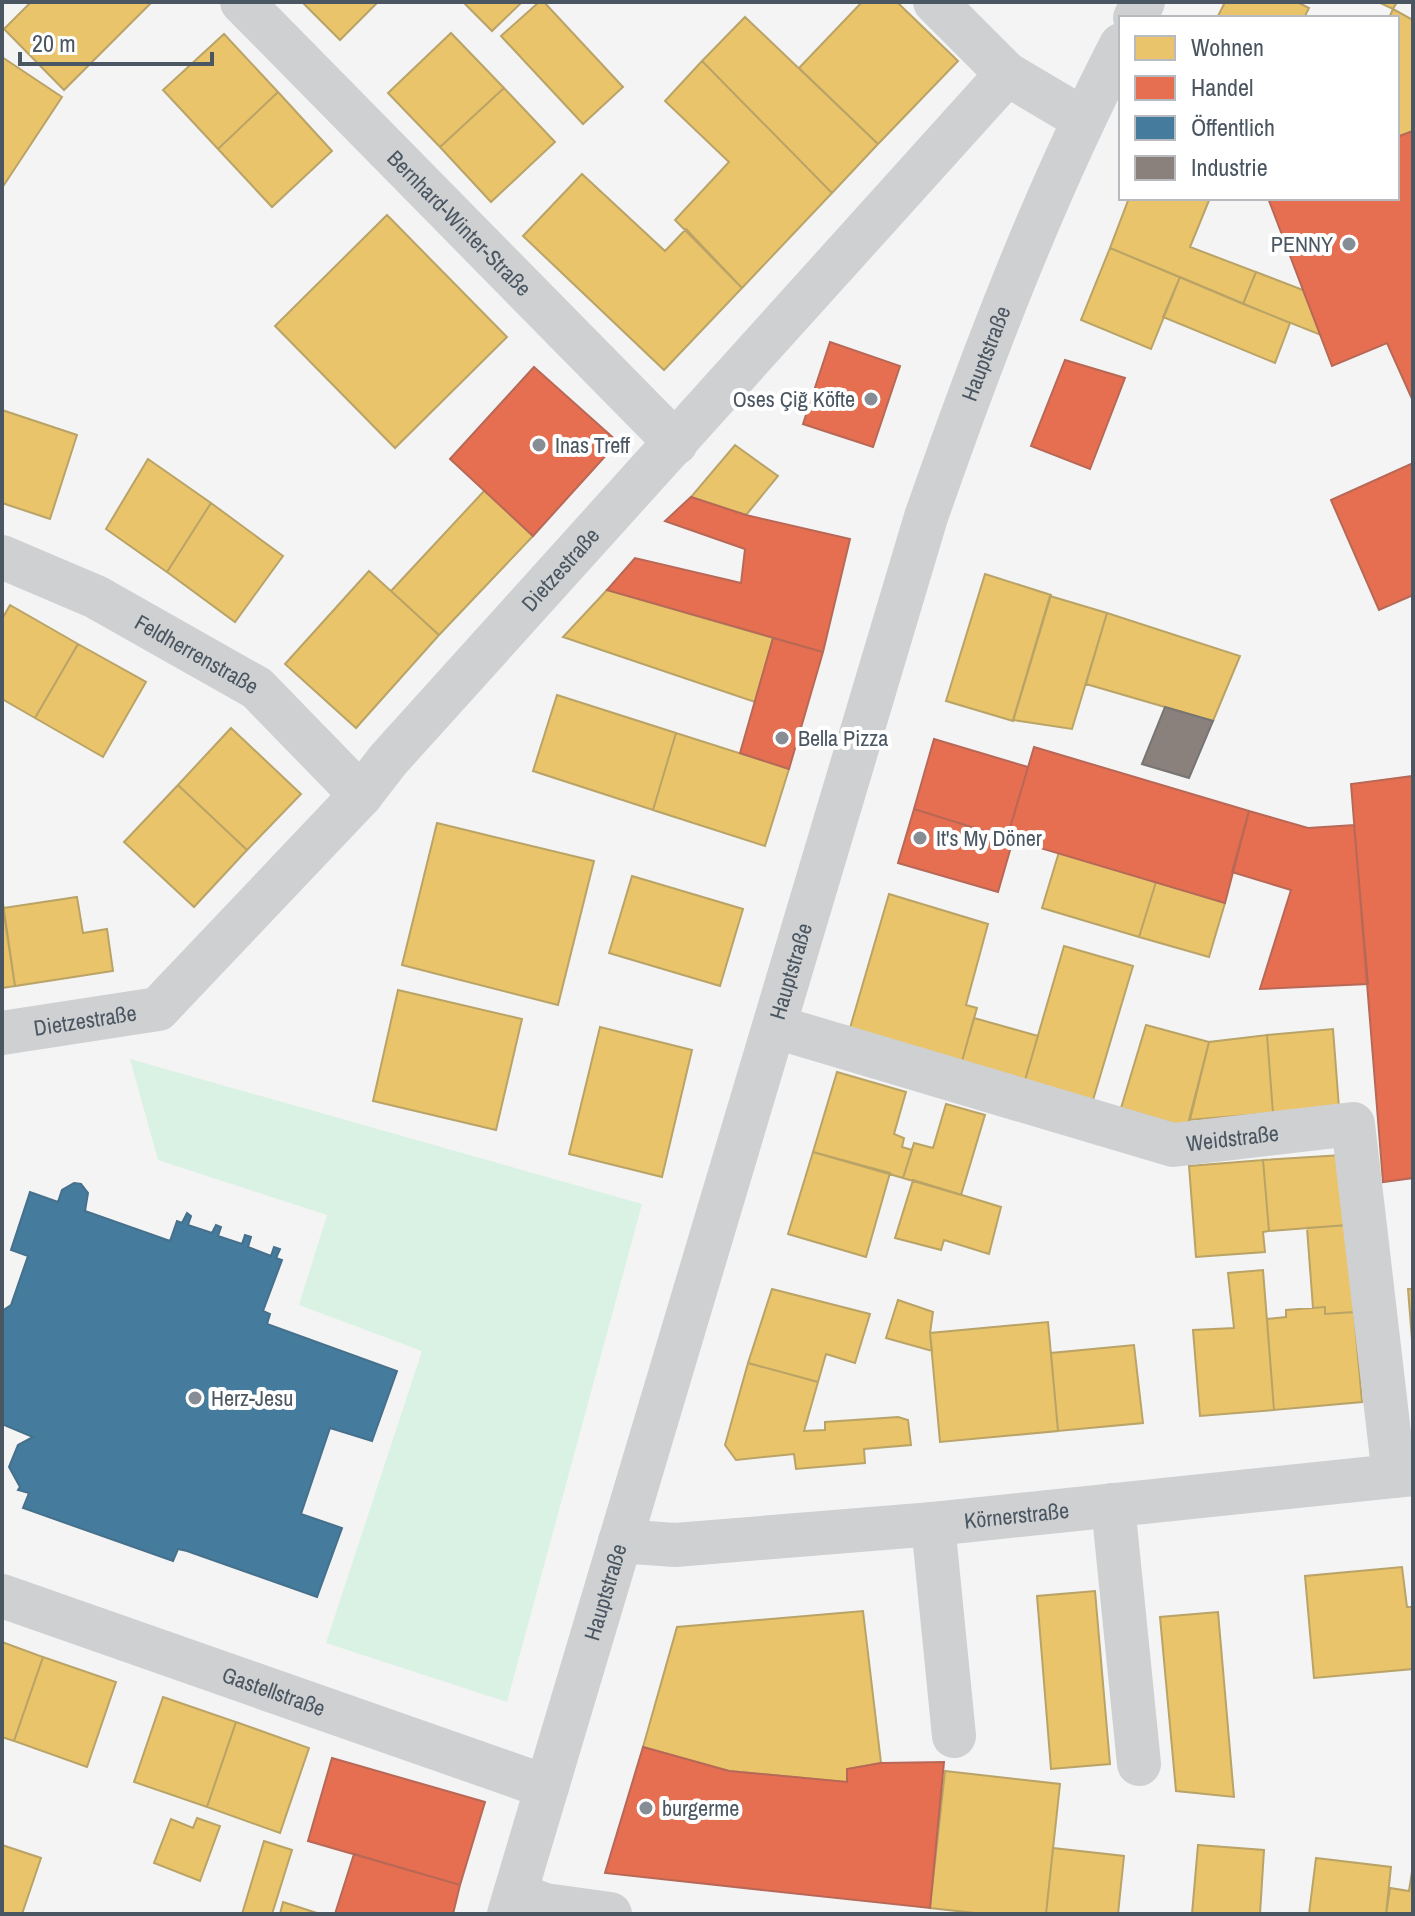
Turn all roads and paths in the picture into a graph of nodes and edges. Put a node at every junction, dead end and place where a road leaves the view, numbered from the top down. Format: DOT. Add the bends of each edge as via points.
graph roads {
  1 [pos="242,2"];
  2 [pos="935,2"];
  3 [pos="1119,49"];
  4 [pos="1007,74"];
  5 [pos="1083,119"];
  6 [pos="676,443"];
  7 [pos="2,557"];
  8 [pos="361,795"];
  9 [pos="776,1027"];
  10 [pos="2,1033"];
  11 [pos="1404,1475"];
  12 [pos="1113,1505"];
  13 [pos="933,1524"];
  14 [pos="620,1541"];
  15 [pos="2,1596"];
  16 [pos="954,1736"];
  17 [pos="1139,1764"];
  18 [pos="547,1787"];
  19 [pos="512,1904"];
  20 [pos="610,1914"];
  1 -- 6 [label="street, Bernhard-Winter-Straße"];
  2 -- 4 [label="street"];
  3 -- 5 [label="street, Hauptstraße"];
  4 -- 5 [label="street"];
  4 -- 6 [label="street, Dietzestraße"];
  5 -- 9 [label="street, Hauptstraße" via="975,376 926,517"];
  6 -- 8 [label="street, Dietzestraße"];
  7 -- 8 [label="street, Feldherrenstraße" via="96,597 257,688"];
  8 -- 10 [label="street, Dietzestraße" via="158,1009"];
  9 -- 11 [label="street, Weidstraße" via="1173,1145 1353,1124"];
  9 -- 14 [label="street, Hauptstraße"];
  11 -- 12 [label="street, Körnerstraße"];
  12 -- 13 [label="street, Körnerstraße"];
  12 -- 17 [label="street"];
  13 -- 14 [label="street, Körnerstraße" via="675,1545"];
  13 -- 16 [label="street"];
  14 -- 18 [label="street, Hauptstraße"];
  15 -- 18 [label="street, Gastellstraße"];
  18 -- 19 [label="street, Hauptstraße"];
  19 -- 20 [label="street"];
}
